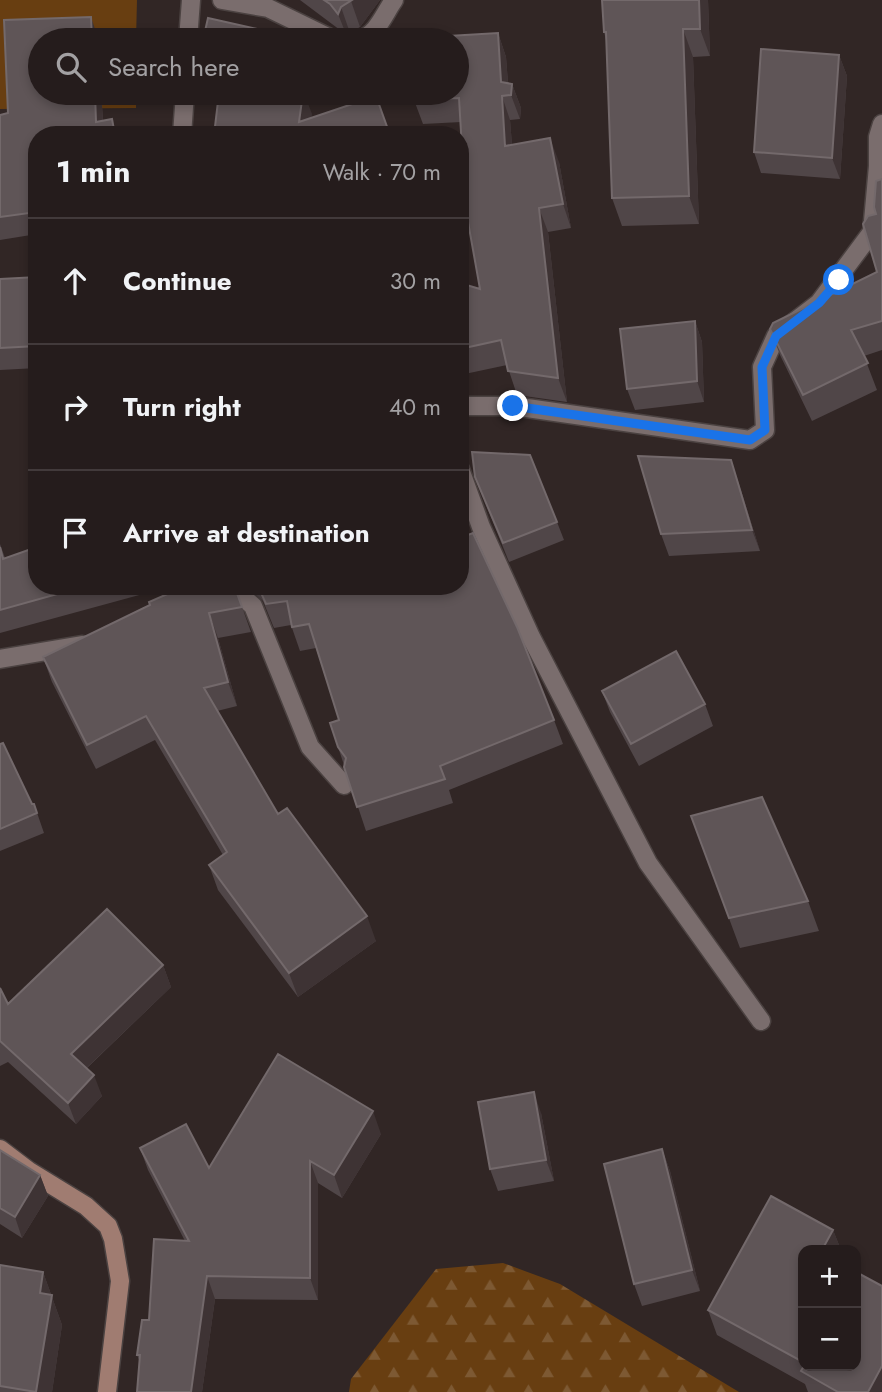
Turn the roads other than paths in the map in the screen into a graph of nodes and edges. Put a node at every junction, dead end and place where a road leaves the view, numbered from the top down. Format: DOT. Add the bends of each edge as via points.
graph roads {
  1 [pos="191,0"];
  2 [pos="222,0"];
  3 [pos="394,0"];
  4 [pos="189,28"];
  5 [pos="309,28"];
  6 [pos="377,28"];
  7 [pos="184,105"];
  8 [pos="882,124"];
  9 [pos="183,126"];
  10 [pos="469,406"];
  11 [pos="469,494"];
  12 [pos="240,595"];
  13 [pos="102,637"];
  14 [pos="0,659"];
  15 [pos="344,785"];
  16 [pos="761,1021"];
  17 [pos="0,1149"];
  18 [pos="107,1392"];
  1 -- 4 [label="street"];
  2 -- 5 [label="street" via="268,8"];
  3 -- 6 [label="street"];
  7 -- 9 [label="street"];
  8 -- 10 [label="street" via="872,232 819,303 776,336 762,367 765,430 750,440 513,406"];
  11 -- 16 [label="street" via="531,637 648,863"];
  12 -- 15 [label="street" via="253,606 310,747"];
  13 -- 14 [label="street" via="79,646"];
  17 -- 18 [label="street" via="86,1206 108,1226 120,1281"];
}
